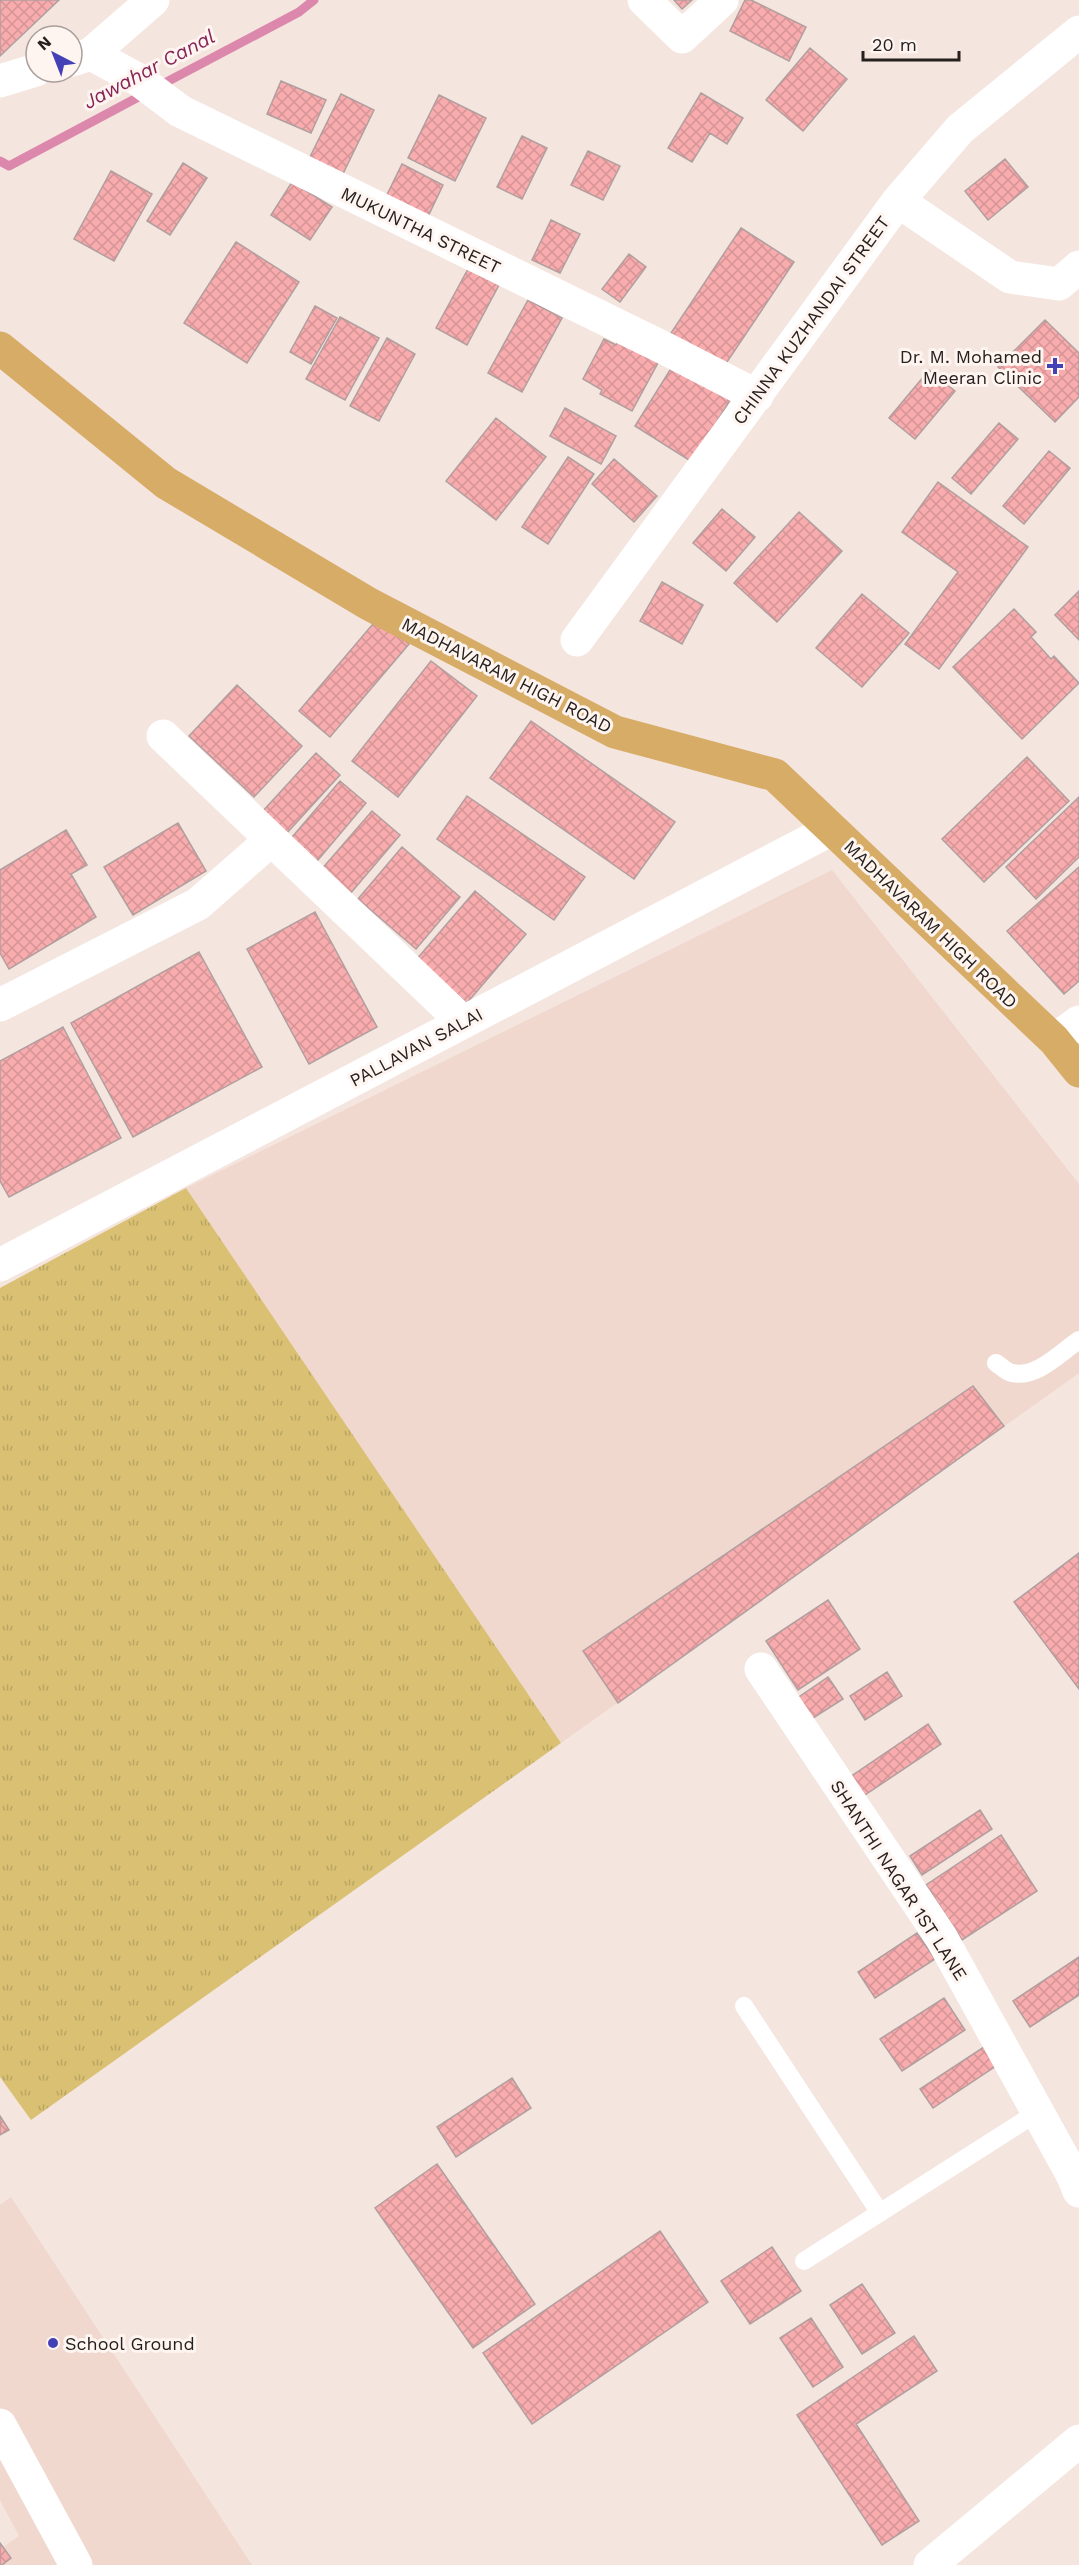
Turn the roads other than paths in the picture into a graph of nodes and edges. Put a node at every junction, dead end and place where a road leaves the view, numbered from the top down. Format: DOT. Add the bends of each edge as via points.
graph roads {
  1 [pos="153,0"];
  2 [pos="644,0"];
  3 [pos="723,0"];
  4 [pos="1079,32"];
  5 [pos="84,55"];
  6 [pos="84,58"];
  7 [pos="24,74"];
  8 [pos="0,81"];
  9 [pos="898,201"];
  10 [pos="1079,267"];
  11 [pos="0,348"];
  12 [pos="757,396"];
  13 [pos="577,640"];
  14 [pos="163,736"];
  15 [pos="832,829"];
  16 [pos="271,840"];
  17 [pos="0,1005"];
  18 [pos="462,1022"];
  19 [pos="1067,1031"];
  20 [pos="1079,1071"];
  21 [pos="0,1265"];
  22 [pos="1079,1340"];
  23 [pos="996,1363"];
  24 [pos="761,1669"];
  25 [pos="744,2006"];
  26 [pos="1038,2112"];
  27 [pos="1079,2191"];
  28 [pos="880,2213"];
  29 [pos="804,2261"];
  30 [pos="0,2425"];
  31 [pos="1079,2441"];
  32 [pos="76,2565"];
  33 [pos="930,2565"];
  1 -- 5 [label="street"];
  2 -- 3 [label="street" via="682,37"];
  4 -- 9 [label="street, CHINNA KUZHANDAI STREET" via="960,129"];
  6 -- 12 [label="street, MUKUNTHA STREET" via="138,80 180,111"];
  7 -- 8 [label="street"];
  9 -- 10 [label="street" via="1010,277 1059,284"];
  9 -- 12 [label="street, CHINNA KUZHANDAI STREET"];
  11 -- 15 [label="main road, MADHAVARAM HIGH ROAD" via="166,483 369,604 615,732 775,775"];
  12 -- 13 [label="street, CHINNA KUZHANDAI STREET"];
  14 -- 16 [label="street"];
  15 -- 18 [label="street, PALLAVAN SALAI"];
  15 -- 19 [label="main road, MADHAVARAM HIGH ROAD"];
  16 -- 17 [label="street" via="198,904"];
  16 -- 18 [label="street"];
  18 -- 21 [label="street, PALLAVAN SALAI"];
  19 -- 20 [label="main road, MADHAVARAM HIGH ROAD"];
  22 -- 23 [label="lane" via="1033,1372 1009,1373"];
  24 -- 26 [label="street, SHANTHI NAGAR 1ST LANE" via="940,1937"];
  25 -- 28 [label="lane"];
  26 -- 27 [label="street, SHANTHI NAGAR 1ST LANE"];
  26 -- 28 [label="lane"];
  28 -- 29 [label="lane"];
  30 -- 32 [label="street"];
  31 -- 33 [label="street"];
}
